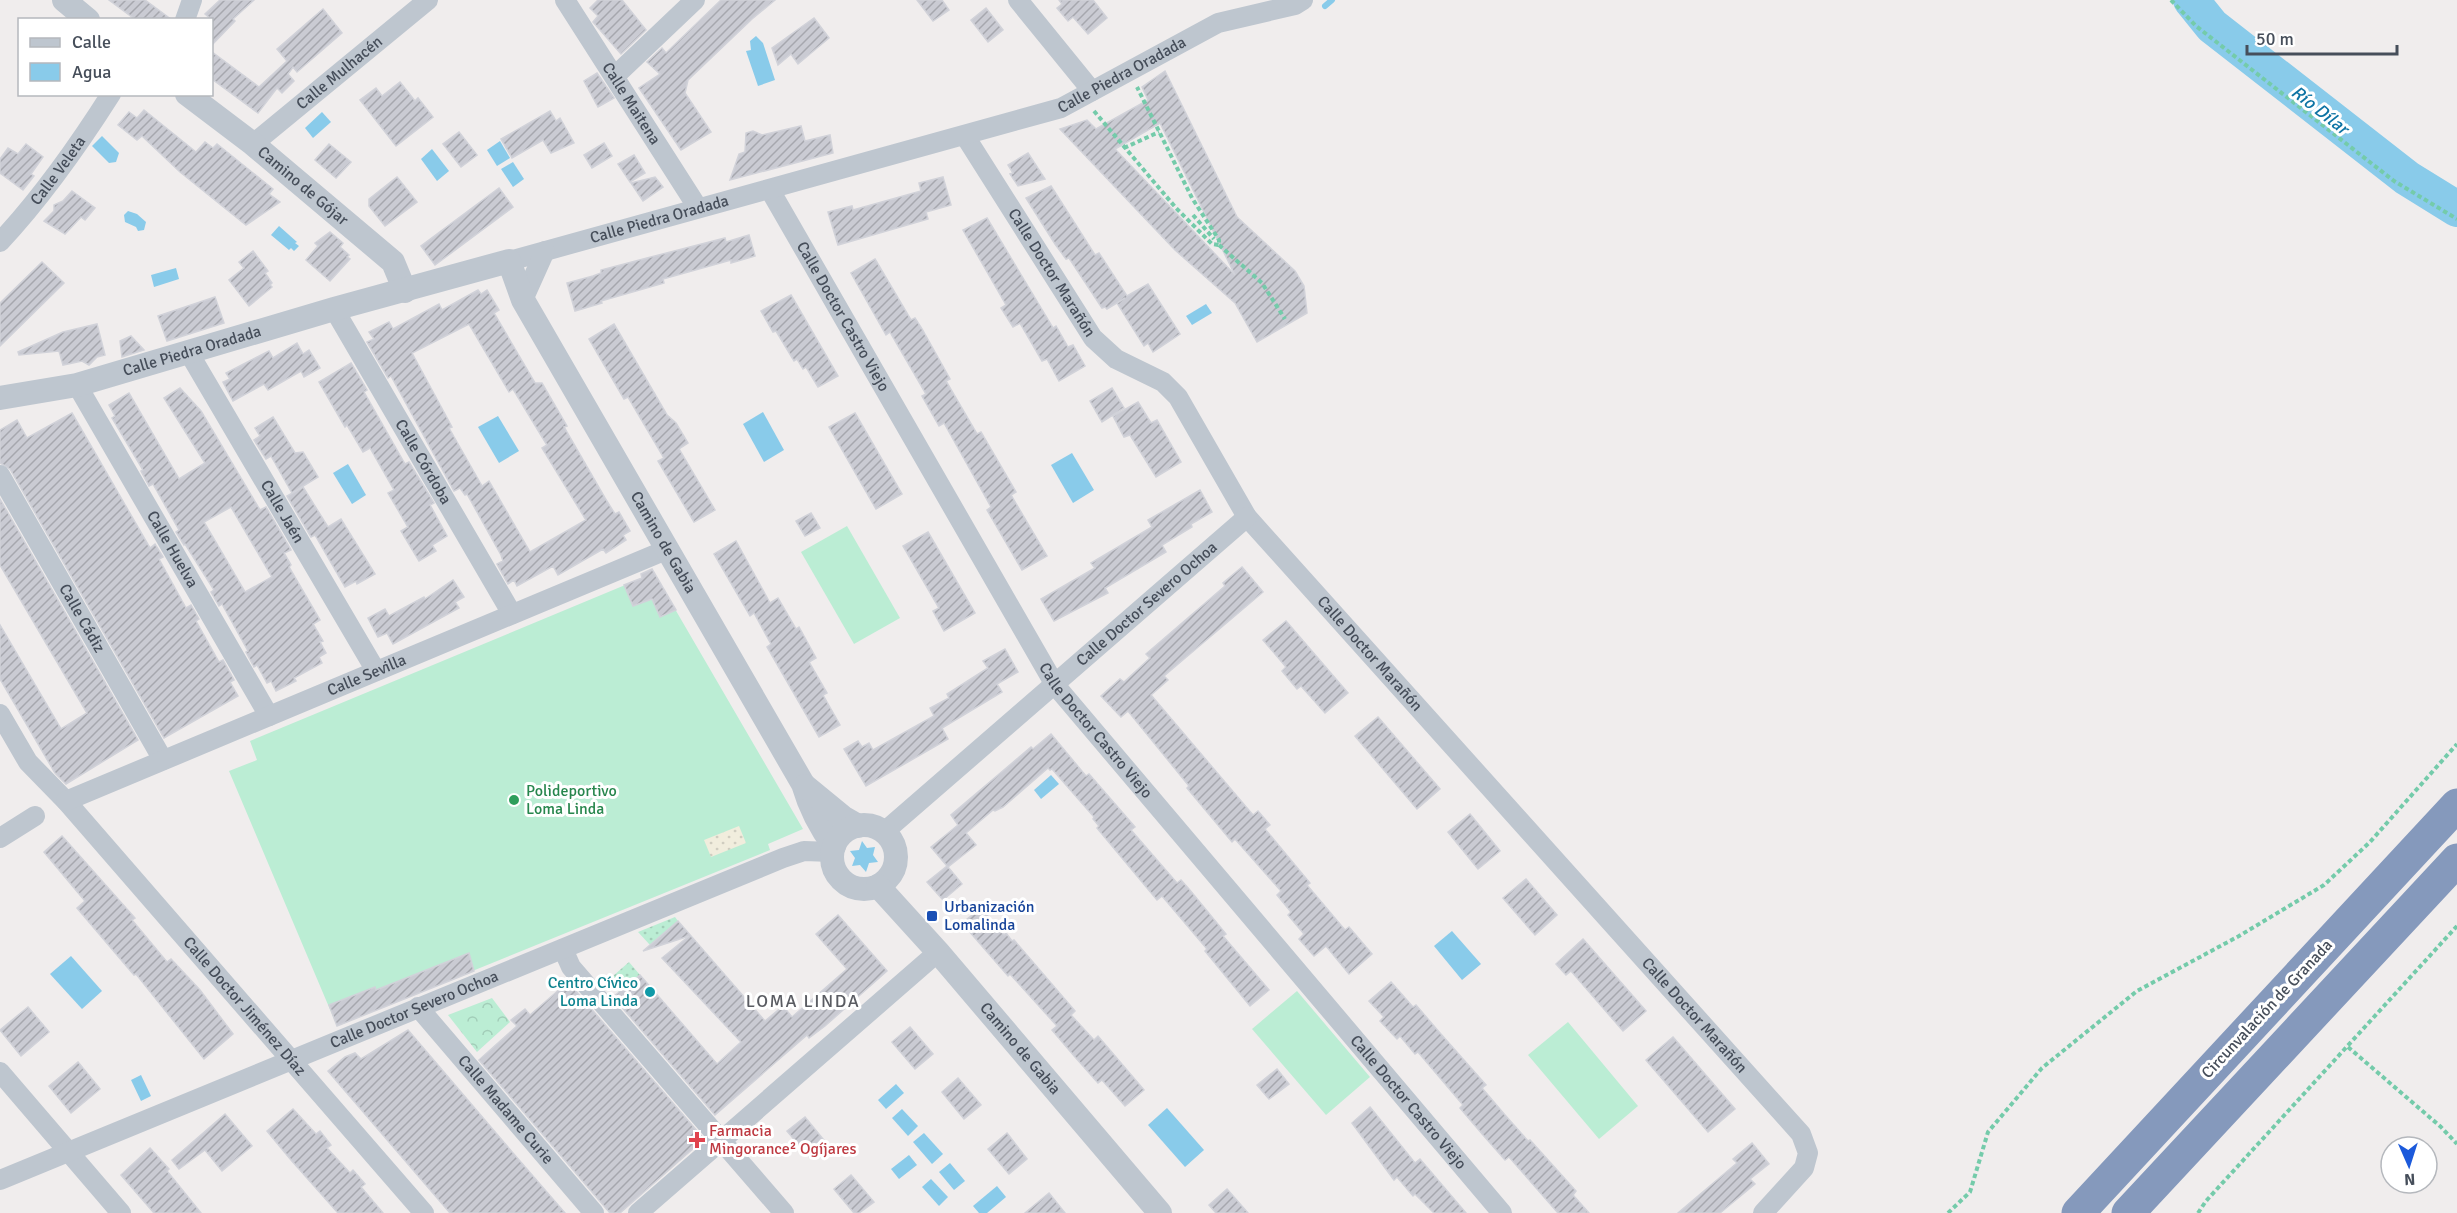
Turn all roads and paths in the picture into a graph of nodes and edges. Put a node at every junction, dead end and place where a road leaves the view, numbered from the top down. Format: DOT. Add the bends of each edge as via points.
graph roads {
  1 [pos="64,0"];
  2 [pos="192,0"];
  3 [pos="428,0"];
  4 [pos="565,0"];
  5 [pos="695,0"];
  6 [pos="1018,0"];
  7 [pos="2171,0"];
  8 [pos="1297,2"];
  9 [pos="86,18"];
  10 [pos="186,18"];
  11 [pos="1128,71"];
  12 [pos="615,76"];
  13 [pos="1088,94"];
  14 [pos="110,96"];
  15 [pos="190,96"];
  16 [pos="1159,132"];
  17 [pos="965,136"];
  18 [pos="253,144"];
  19 [pos="1124,148"];
  20 [pos="771,190"];
  21 [pos="698,208"];
  22 [pos="1199,210"];
  23 [pos="1193,214"];
  24 [pos="1187,219"];
  25 [pos="2457,219"];
  26 [pos="1214,239"];
  27 [pos="0,242"];
  28 [pos="1219,245"];
  29 [pos="545,251"];
  30 [pos="502,263"];
  31 [pos="405,291"];
  32 [pos="523,300"];
  33 [pos="334,309"];
  34 [pos="1285,319"];
  35 [pos="189,353"];
  36 [pos="77,385"];
  37 [pos="0,398"];
  38 [pos="0,475"];
  39 [pos="1247,517"];
  40 [pos="666,550"];
  41 [pos="512,614"];
  42 [pos="376,671"];
  43 [pos="1055,685"];
  44 [pos="0,714"];
  45 [pos="269,716"];
  46 [pos="2457,744"];
  47 [pos="163,760"];
  48 [pos="803,784"];
  49 [pos="66,801"];
  50 [pos="2457,805"];
  51 [pos="35,816"];
  52 [pos="858,826"];
  53 [pos="884,832"];
  54 [pos="0,838"];
  55 [pos="833,849"];
  56 [pos="2457,860"];
  57 [pos="878,886"];
  58 [pos="2457,926"];
  59 [pos="563,949"];
  60 [pos="938,952"];
  61 [pos="418,1007"];
  62 [pos="2348,1047"];
  63 [pos="291,1060"];
  64 [pos="0,1072"];
  65 [pos="721,1140"];
  66 [pos="2457,1144"];
  67 [pos="69,1153"];
  68 [pos="0,1180"];
  69 [pos="121,1213"];
  70 [pos="424,1213"];
  71 [pos="594,1213"];
  72 [pos="638,1213"];
  73 [pos="784,1213"];
  74 [pos="1160,1213"];
  75 [pos="1502,1213"];
  76 [pos="1763,1213"];
  77 [pos="1948,1213"];
  78 [pos="2078,1213"];
  79 [pos="2128,1213"];
  80 [pos="2198,1213"];
  1 -- 9 [label="street"];
  2 -- 10 [label="street"];
  3 -- 18 [label="street, Calle Mulhacén"];
  4 -- 12 [label="street, Calle Maitena"];
  5 -- 12 [label="street"];
  6 -- 13 [label="street"];
  7 -- 25 [label="path" via="2196,26 2394,181"];
  8 -- 11 [label="street, Calle Piedra Oradada" via="1218,23"];
  11 -- 13 [label="street, Calle Piedra Oradada"];
  11 -- 16 [label="path"];
  12 -- 21 [label="street, Calle Maitena"];
  13 -- 17 [label="street, Calle Piedra Oradada" via="1061,108"];
  13 -- 19 [label="path"];
  14 -- 27 [label="street, Calle Veleta" via="84,136"];
  15 -- 18 [label="street, Camino de Gójar"];
  16 -- 19 [label="path"];
  16 -- 22 [label="path"];
  17 -- 20 [label="street, Calle Piedra Oradada"];
  17 -- 39 [label="street, Calle Doctor Marañón" via="1093,339 1116,359 1163,382 1178,397"];
  18 -- 31 [label="street, Camino de Gójar" via="393,262"];
  19 -- 24 [label="path"];
  20 -- 21 [label="street, Calle Piedra Oradada"];
  20 -- 43 [label="street, Calle Doctor Castro Viejo"];
  21 -- 29 [label="street, Calle Piedra Oradada"];
  22 -- 23 [label="path"];
  22 -- 28 [label="path"];
  23 -- 24 [label="path"];
  23 -- 26 [label="path"];
  24 -- 28 [label="path" via="1212,244"];
  28 -- 34 [label="path" via="1262,283"];
  29 -- 30 [label="street, Calle Piedra Oradada"];
  29 -- 32 [label="street"];
  30 -- 31 [label="street, Calle Piedra Oradada"];
  30 -- 32 [label="street, Camino de Gabia"];
  31 -- 33 [label="street, Calle Piedra Oradada"];
  32 -- 40 [label="street, Camino de Gabia"];
  33 -- 35 [label="street, Calle Piedra Oradada"];
  33 -- 41 [label="street, Calle Córdoba"];
  35 -- 36 [label="street, Calle Piedra Oradada"];
  35 -- 42 [label="street, Calle Jaén"];
  36 -- 37 [label="street, Calle Piedra Oradada"];
  36 -- 45 [label="street, Calle Huelva"];
  38 -- 47 [label="street, Calle Cádiz"];
  39 -- 43 [label="street, Calle Doctor Severo Ochoa"];
  39 -- 76 [label="street, Calle Doctor Marañón" via="1801,1134 1808,1153 1804,1168"];
  40 -- 41 [label="street, Calle Sevilla"];
  40 -- 48 [label="street, Camino de Gabia"];
  41 -- 42 [label="street, Calle Sevilla"];
  42 -- 45 [label="street, Calle Sevilla"];
  43 -- 53 [label="street, Calle Doctor Severo Ochoa"];
  43 -- 75 [label="street, Calle Doctor Castro Viejo"];
  44 -- 49 [label="street, Calle Doctor Jiménez Díaz" via="28,762"];
  45 -- 47 [label="street, Calle Sevilla"];
  46 -- 77 [label="path" via="2370,842 2324,885 2137,991 2042,1068 1988,1132 1970,1192"];
  47 -- 49 [label="street, Calle Sevilla"];
  48 -- 52 [label="street, Camino de Gabia"];
  48 -- 55 [label="street, Camino de Gabia" via="810,807"];
  49 -- 63 [label="street, Calle Doctor Jiménez Díaz"];
  50 -- 78 [label="highway, Circunvalación de Granada"];
  51 -- 54 [label="street"];
  52 -- 53 [label="street" via="868,825"];
  52 -- 55 [label="street" via="843,833"];
  53 -- 57 [label="street" via="891,841 896,861 887,880"];
  55 -- 57 [label="street" via="835,871 849,885"];
  55 -- 59 [label="street, Calle Doctor Severo Ochoa" via="804,851 783,858"];
  56 -- 79 [label="highway"];
  57 -- 60 [label="street, Camino de Gabia"];
  58 -- 62 [label="path"];
  59 -- 61 [label="street, Calle Doctor Severo Ochoa"];
  59 -- 65 [label="street" via="571,967"];
  60 -- 65 [label="street"];
  60 -- 74 [label="street, Camino de Gabia"];
  61 -- 63 [label="street, Calle Doctor Severo Ochoa"];
  61 -- 71 [label="street, Calle Madame Curie"];
  62 -- 66 [label="path"];
  62 -- 80 [label="path"];
  63 -- 67 [label="street, Calle Doctor Severo Ochoa"];
  63 -- 70 [label="street, Calle Doctor Jiménez Díaz"];
  64 -- 67 [label="street"];
  65 -- 72 [label="street"];
  65 -- 73 [label="street"];
  67 -- 68 [label="street, Calle Doctor Severo Ochoa"];
  67 -- 69 [label="street"];
}
